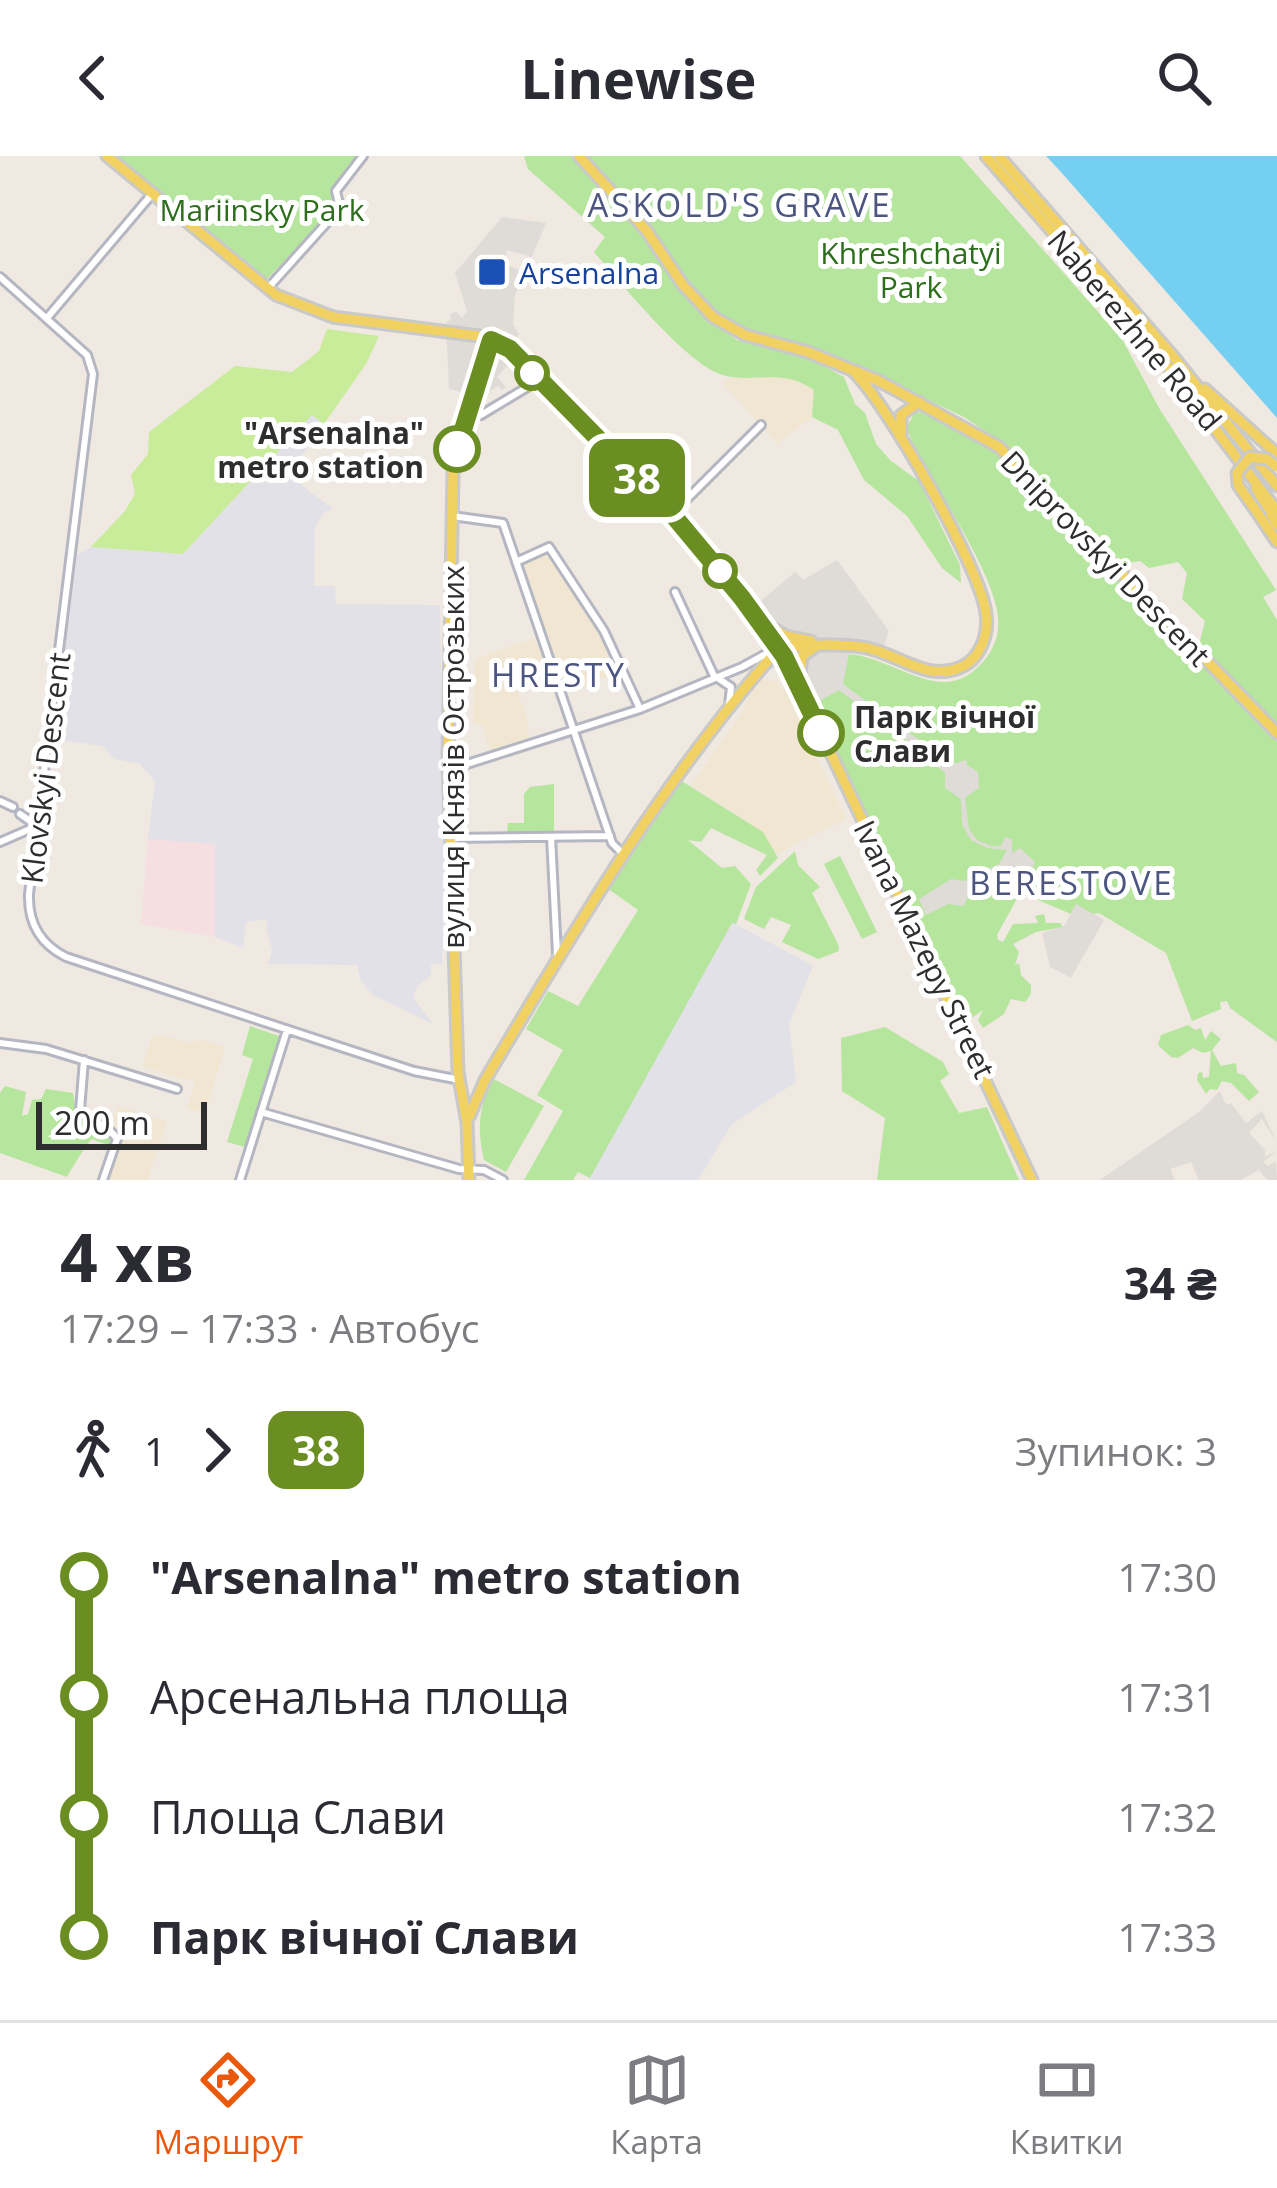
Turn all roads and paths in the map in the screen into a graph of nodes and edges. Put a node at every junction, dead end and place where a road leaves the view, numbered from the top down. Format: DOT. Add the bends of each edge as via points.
graph roads {
  1 [pos="107,156"];
  2 [pos="363,156"];
  3 [pos="579,156"];
  4 [pos="986,156"];
  5 [pos="999,156"];
  6 [pos="152,194"];
  7 [pos="0,278"];
  8 [pos="266,290"];
  9 [pos="46,318"];
  10 [pos="491,340"];
  11 [pos="850,369"];
  12 [pos="538,380"];
  13 [pos="1194,381"];
  14 [pos="921,402"];
  15 [pos="466,416"];
  16 [pos="761,425"];
  17 [pos="903,440"];
  18 [pos="1277,454"];
  19 [pos="1258,463"];
  20 [pos="1246,467"];
  21 [pos="1277,467"];
  22 [pos="1277,486"];
  23 [pos="1277,495"];
  24 [pos="1277,511"];
  25 [pos="672,514"];
  26 [pos="452,516"];
  27 [pos="1277,526"];
  28 [pos="1277,542"];
  29 [pos="515,562"];
  30 [pos="676,592"];
  31 [pos="756,617"];
  32 [pos="820,645"];
  33 [pos="836,646"];
  34 [pos="779,648"];
  35 [pos="755,671"];
  36 [pos="715,678"];
  37 [pos="799,687"];
  38 [pos="729,705"];
  39 [pos="640,709"];
  40 [pos="573,731"];
  41 [pos="1277,733"];
  42 [pos="448,770"];
  43 [pos="0,801"];
  44 [pos="37,826"];
  45 [pos="610,836"];
  46 [pos="551,837"];
  47 [pos="450,838"];
  48 [pos="0,842"];
  49 [pos="622,854"];
  50 [pos="558,958"];
  51 [pos="287,1030"];
  52 [pos="0,1043"];
  53 [pos="84,1060"];
  54 [pos="460,1080"];
  55 [pos="485,1080"];
  56 [pos="177,1090"];
  57 [pos="261,1112"];
  58 [pos="467,1124"];
  59 [pos="469,1175"];
  60 [pos="103,1180"];
  61 [pos="240,1180"];
  62 [pos="503,1180"];
  63 [pos="1033,1180"];
  1 -- 6 [label="main road"];
  2 -- 8 [label="street" via="336,191 340,208"];
  3 -- 11 [label="main road, Dniprovskyi Descent" via="713,317"];
  4 -- 20 [label="main road, Naberezhne Road"];
  5 -- 13 [label="main road, Naberezhne Road"];
  6 -- 8 [label="main road"];
  6 -- 9 [label="street"];
  7 -- 9 [label="street"];
  8 -- 10 [label="main road" via="333,317"];
  9 -- 44 [label="street, Klovskyi Descent" via="92,368"];
  10 -- 12 [label="main road, Ivana Mazepy Street"];
  10 -- 15 [label="main road, вулиця Князів Острозьких"];
  11 -- 14 [label="main road, Dniprovskyi Descent"];
  11 -- 17 [label="main road"];
  12 -- 15 [label="street"];
  12 -- 25 [label="main road, Ivana Mazepy Street"];
  13 -- 18 [label="main road"];
  13 -- 19 [label="main road, Naberezhne Road"];
  14 -- 17 [label="main road" via="901,415"];
  14 -- 41 [label="main road, Dniprovskyi Descent" via="999,447"];
  15 -- 26 [label="main road, вулиця Князів Острозьких"];
  16 -- 25 [label="street"];
  17 -- 33 [label="main road" via="980,593 987,617 982,644 966,664 939,671 874,649"];
  19 -- 22 [label="main road, Naberezhne Road"];
  19 -- 23 [label="main road, Naberezhne Road"];
  20 -- 24 [label="main road, Naberezhne Road"];
  20 -- 27 [label="main road"];
  21 -- 28 [label="main road, bridge" via="1250,457 1238,472 1238,485"];
  25 -- 31 [label="main road, Ivana Mazepy Street"];
  26 -- 29 [label="street" via="502,523"];
  26 -- 42 [label="main road, вулиця Князів Острозьких"];
  29 -- 39 [label="street" via="549,547 600,624"];
  29 -- 40 [label="street"];
  30 -- 36 [label="street"];
  31 -- 33 [label="main road" via="786,636"];
  31 -- 34 [label="main road, Ivana Mazepy Street"];
  32 -- 33 [label="main road"];
  32 -- 34 [label="main road"];
  32 -- 37 [label="main road" via="802,656"];
  34 -- 35 [label="main road"];
  34 -- 36 [label="street"];
  34 -- 37 [label="main road, Ivana Mazepy Street"];
  35 -- 37 [label="main road" via="778,665"];
  35 -- 38 [label="main road"];
  36 -- 38 [label="street" via="731,687"];
  36 -- 39 [label="street"];
  37 -- 63 [label="main road, Ivana Mazepy Street"];
  38 -- 49 [label="main road"];
  39 -- 40 [label="street"];
  40 -- 42 [label="street"];
  40 -- 45 [label="street"];
  42 -- 47 [label="main road, вулиця Князів Острозьких"];
  43 -- 44 [label="street"];
  44 -- 48 [label="street"];
  44 -- 51 [label="street, Klovskyi Descent" via="25,902 49,947"];
  45 -- 46 [label="street"];
  45 -- 49 [label="street"];
  46 -- 47 [label="street"];
  46 -- 50 [label="street"];
  47 -- 54 [label="main road, вулиця Князів Острозьких"];
  49 -- 50 [label="main road"];
  50 -- 55 [label="main road"];
  51 -- 54 [label="street, Klovskyi Descent"];
  51 -- 57 [label="street"];
  52 -- 53 [label="street"];
  53 -- 56 [label="street"];
  53 -- 60 [label="street" via="80,1111 117,1139"];
  54 -- 55 [label="main road"];
  54 -- 58 [label="main road, вулиця Князів Острозьких"];
  55 -- 58 [label="main road"];
  57 -- 59 [label="street"];
  57 -- 61 [label="street"];
  58 -- 59 [label="main road, вулиця Князів Острозьких"];
  59 -- 62 [label="street" via="484,1170"];
}
